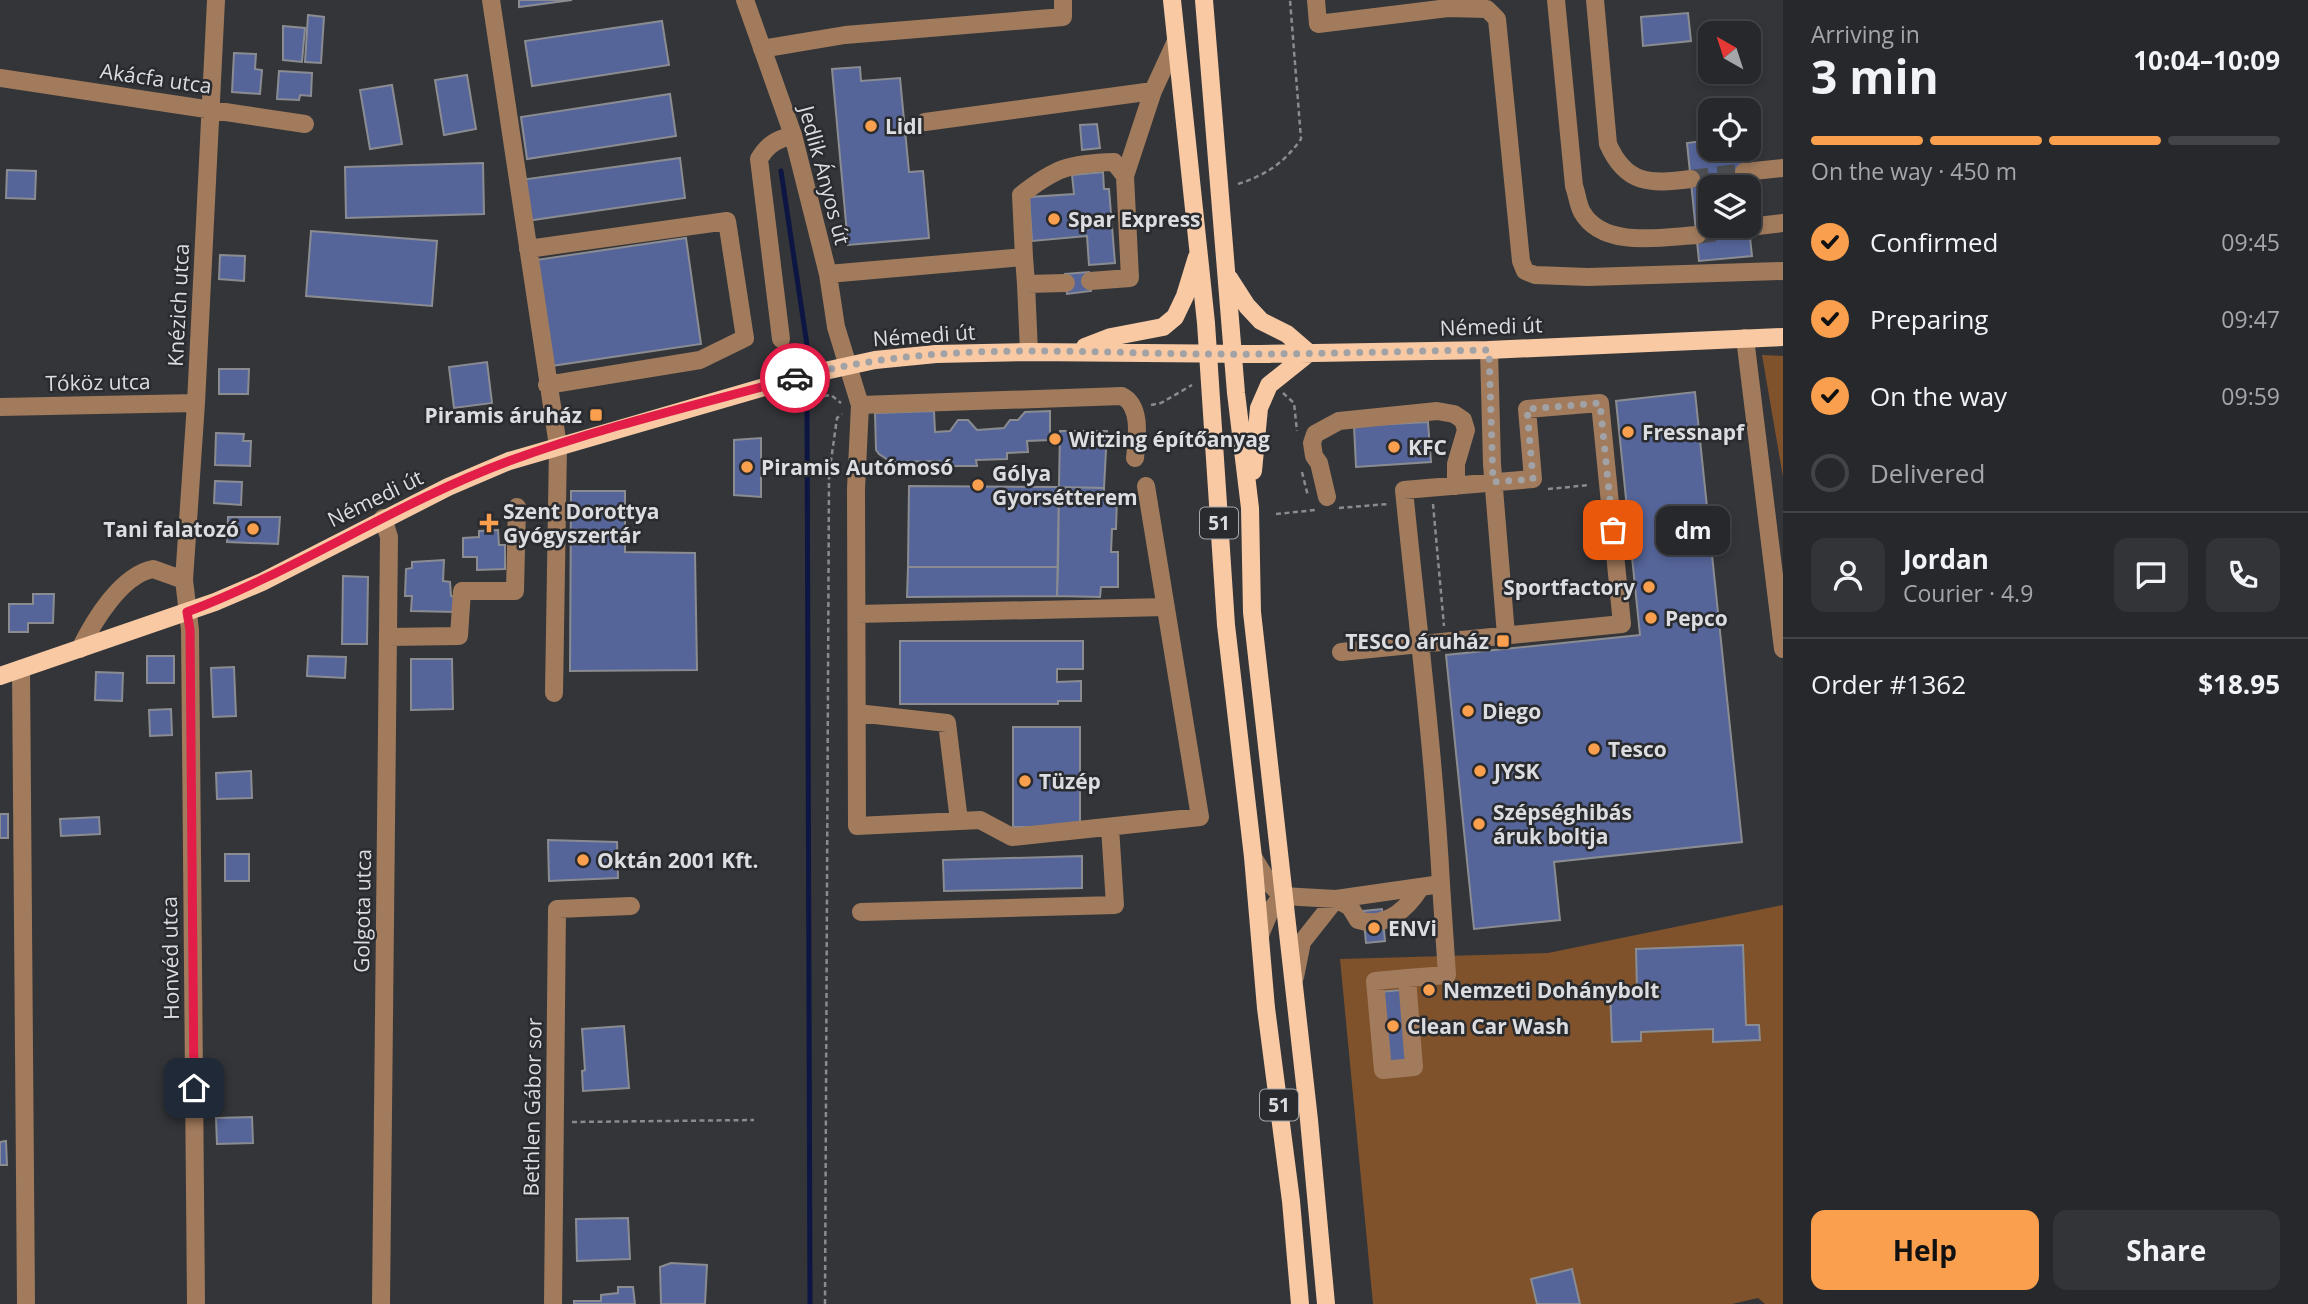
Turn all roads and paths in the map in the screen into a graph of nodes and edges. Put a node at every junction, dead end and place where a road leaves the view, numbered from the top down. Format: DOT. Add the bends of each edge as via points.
graph roads {
  1 [pos="216,0"];
  2 [pos="491,0"];
  3 [pos="744,0"];
  4 [pos="1063,0"];
  5 [pos="1172,0"];
  6 [pos="1204,0"];
  7 [pos="1290,0"];
  8 [pos="1316,0"];
  9 [pos="1556,0"];
  10 [pos="1595,0"];
  11 [pos="1176,41"];
  12 [pos="762,49"];
  13 [pos="0,78"];
  14 [pos="1153,91"];
  15 [pos="210,109"];
  16 [pos="925,122"];
  17 [pos="305,124"];
  18 [pos="793,135"];
  19 [pos="1783,168"];
  20 [pos="1744,172"];
  21 [pos="1125,176"];
  22 [pos="1691,179"];
  23 [pos="1238,184"];
  24 [pos="1783,223"];
  25 [pos="1761,226"];
  26 [pos="1697,235"];
  27 [pos="528,249"];
  28 [pos="1200,250"];
  29 [pos="1024,257"];
  30 [pos="1783,271"];
  31 [pos="828,274"];
  32 [pos="1227,275"];
  33 [pos="1090,281"];
  34 [pos="1066,283"];
  35 [pos="1026,284"];
  36 [pos="1783,337"];
  37 [pos="1745,338"];
  38 [pos="781,339"];
  39 [pos="1489,350"];
  40 [pos="1074,351"];
  41 [pos="1029,352"];
  42 [pos="1309,353"];
  43 [pos="1208,354"];
  44 [pos="1233,354"];
  45 [pos="846,366"];
  46 [pos="547,385"];
  47 [pos="1192,385"];
  48 [pos="196,403"];
  49 [pos="860,405"];
  50 [pos="0,407"];
  51 [pos="1134,408"];
  52 [pos="558,446"];
  53 [pos="1135,458"];
  54 [pos="1493,482"];
  55 [pos="1146,486"];
  56 [pos="1456,486"];
  57 [pos="1432,500"];
  58 [pos="1323,504"];
  59 [pos="517,507"];
  60 [pos="1250,508"];
  61 [pos="1276,514"];
  62 [pos="383,518"];
  63 [pos="184,580"];
  64 [pos="1166,607"];
  65 [pos="187,612"];
  66 [pos="857,614"];
  67 [pos="1506,635"];
  68 [pos="388,637"];
  69 [pos="1446,641"];
  70 [pos="1419,643"];
  71 [pos="80,649"];
  72 [pos="1783,649"];
  73 [pos="1341,652"];
  74 [pos="21,669"];
  75 [pos="0,676"];
  76 [pos="554,693"];
  77 [pos="857,713"];
  78 [pos="959,821"];
  79 [pos="1110,827"];
  80 [pos="1253,857"];
  81 [pos="1441,884"];
  82 [pos="1421,887"];
  83 [pos="1282,896"];
  84 [pos="1336,899"];
  85 [pos="631,906"];
  86 [pos="861,912"];
  87 [pos="1260,935"];
  88 [pos="1406,978"];
  89 [pos="1293,992"];
  90 [pos="754,1119"];
  91 [pos="555,1122"];
  92 [pos="26,1304"];
  93 [pos="196,1304"];
  94 [pos="381,1304"];
  95 [pos="553,1304"];
  96 [pos="825,1304"];
  97 [pos="1300,1304"];
  98 [pos="1326,1304"];
  1 -- 15 [label="street, Knézich utca"];
  2 -- 27 [label="street"];
  3 -- 12 [label="street, Jedlik Ányos út"];
  4 -- 12 [label="street" via="1063,17 845,35"];
  5 -- 11 [label="main road, 51"];
  6 -- 32 [label="main road, 51"];
  7 -- 23 [label="path" via="1301,139 1268,173"];
  8 -- 30 [label="street" via="1318,24 1448,8 1487,9 1497,19 1525,271 1588,277"];
  9 -- 26 [label="street" via="1574,186 1582,213 1611,235"];
  10 -- 22 [label="street" via="1608,144 1616,164 1636,178 1659,183"];
  11 -- 14 [label="street"];
  11 -- 28 [label="main road, 51"];
  12 -- 18 [label="street, Jedlik Ányos út"];
  13 -- 15 [label="street, Akácfa utca"];
  14 -- 16 [label="street"];
  14 -- 21 [label="street"];
  15 -- 17 [label="street, Akácfa utca"];
  15 -- 48 [label="street, Knézich utca"];
  18 -- 31 [label="street, Jedlik Ányos út"];
  18 -- 38 [label="street" via="775,140 759,159"];
  19 -- 20 [label="street"];
  21 -- 29 [label="street" via="1114,162 1101,162 1068,166 1038,181 1021,195"];
  21 -- 33 [label="street" via="1130,278"];
  24 -- 25 [label="street"];
  27 -- 46 [label="street"];
  27 -- 46 [label="street" via="727,221 745,338 700,360"];
  28 -- 40 [label="main road" via="1175,317 1163,327 1111,337"];
  28 -- 43 [label="main road, 51"];
  29 -- 31 [label="street"];
  29 -- 35 [label="street"];
  31 -- 45 [label="street, Jedlik Ányos út"];
  32 -- 42 [label="main road" via="1261,321 1287,334"];
  32 -- 44 [label="main road, 51"];
  34 -- 35 [label="street"];
  35 -- 41 [label="street"];
  36 -- 37 [label="main road, Némedi út"];
  37 -- 39 [label="main road, Némedi út"];
  37 -- 72 [label="street"];
  39 -- 42 [label="main road, Némedi út"];
  39 -- 54 [label="street"];
  40 -- 41 [label="main road, Némedi út"];
  40 -- 43 [label="main road, Némedi út"];
  41 -- 45 [label="main road, Némedi út" via="908,356"];
  42 -- 44 [label="main road, Némedi út"];
  42 -- 60 [label="main road" via="1269,385 1259,408"];
  43 -- 44 [label="main road, Némedi út"];
  43 -- 80 [label="main road, 51" via="1226,625"];
  44 -- 60 [label="main road, 51"];
  45 -- 49 [label="street, Jedlik Ányos út"];
  45 -- 52 [label="main road, Némedi út"];
  46 -- 52 [label="street"];
  47 -- 51 [label="path" via="1161,403"];
  48 -- 50 [label="street, Tóköz utca"];
  48 -- 63 [label="street, Knézich utca"];
  49 -- 51 [label="street" via="1122,396"];
  49 -- 66 [label="street"];
  49 -- 96 [label="path" via="836,418 830,475"];
  51 -- 53 [label="street"];
  52 -- 62 [label="main road, Némedi út" via="509,461"];
  52 -- 76 [label="street"];
  54 -- 56 [label="street"];
  54 -- 67 [label="street"];
  54 -- 67 [label="street" via="1533,479 1527,409 1600,403 1622,624"];
  55 -- 64 [label="street"];
  56 -- 58 [label="street" via="1456,464 1466,430 1463,420 1454,414 1437,411 1339,421 1315,434 1312,443 1322,470"];
  56 -- 70 [label="street" via="1404,491"];
  57 -- 69 [label="path"];
  58 -- 61 [label="path"];
  59 -- 68 [label="street" via="515,591 462,591 459,636"];
  60 -- 83 [label="main road, 51" via="1252,612"];
  62 -- 65 [label="main road, Némedi út" via="262,582"];
  62 -- 68 [label="street, Golgota utca" via="389,537"];
  63 -- 65 [label="street, Knézich utca"];
  63 -- 71 [label="street" via="153,569 135,576 106,606"];
  64 -- 66 [label="street"];
  64 -- 79 [label="street" via="1200,817"];
  65 -- 71 [label="main road, Némedi út"];
  65 -- 93 [label="street, Honvéd utca"];
  66 -- 77 [label="street"];
  67 -- 69 [label="street"];
  68 -- 94 [label="street, Golgota utca"];
  69 -- 70 [label="street"];
  70 -- 73 [label="street"];
  70 -- 81 [label="street"];
  71 -- 74 [label="main road, Némedi út"];
  74 -- 75 [label="main road, Némedi út"];
  74 -- 92 [label="street"];
  77 -- 78 [label="street" via="947,723"];
  77 -- 78 [label="street" via="857,826"];
  78 -- 79 [label="street" via="980,820 1012,838"];
  79 -- 86 [label="street" via="1115,905"];
  80 -- 83 [label="street"];
  80 -- 87 [label="main road, 51"];
  81 -- 82 [label="street"];
  81 -- 88 [label="street" via="1447,975"];
  82 -- 84 [label="street"];
  82 -- 84 [label="street" via="1397,915 1383,921 1358,920 1350,907"];
  83 -- 84 [label="street"];
  83 -- 87 [label="street"];
  83 -- 89 [label="main road, 51"];
  84 -- 89 [label="street" via="1302,942"];
  85 -- 91 [label="street, Bethlen Gábor sor" via="557,909"];
  87 -- 97 [label="main road, 51"];
  88 -- 88 [label="street" via="1414,1067 1382,1070 1375,981"];
  89 -- 98 [label="main road, 51"];
  90 -- 91 [label="path"];
  91 -- 95 [label="street, Bethlen Gábor sor"];
}
